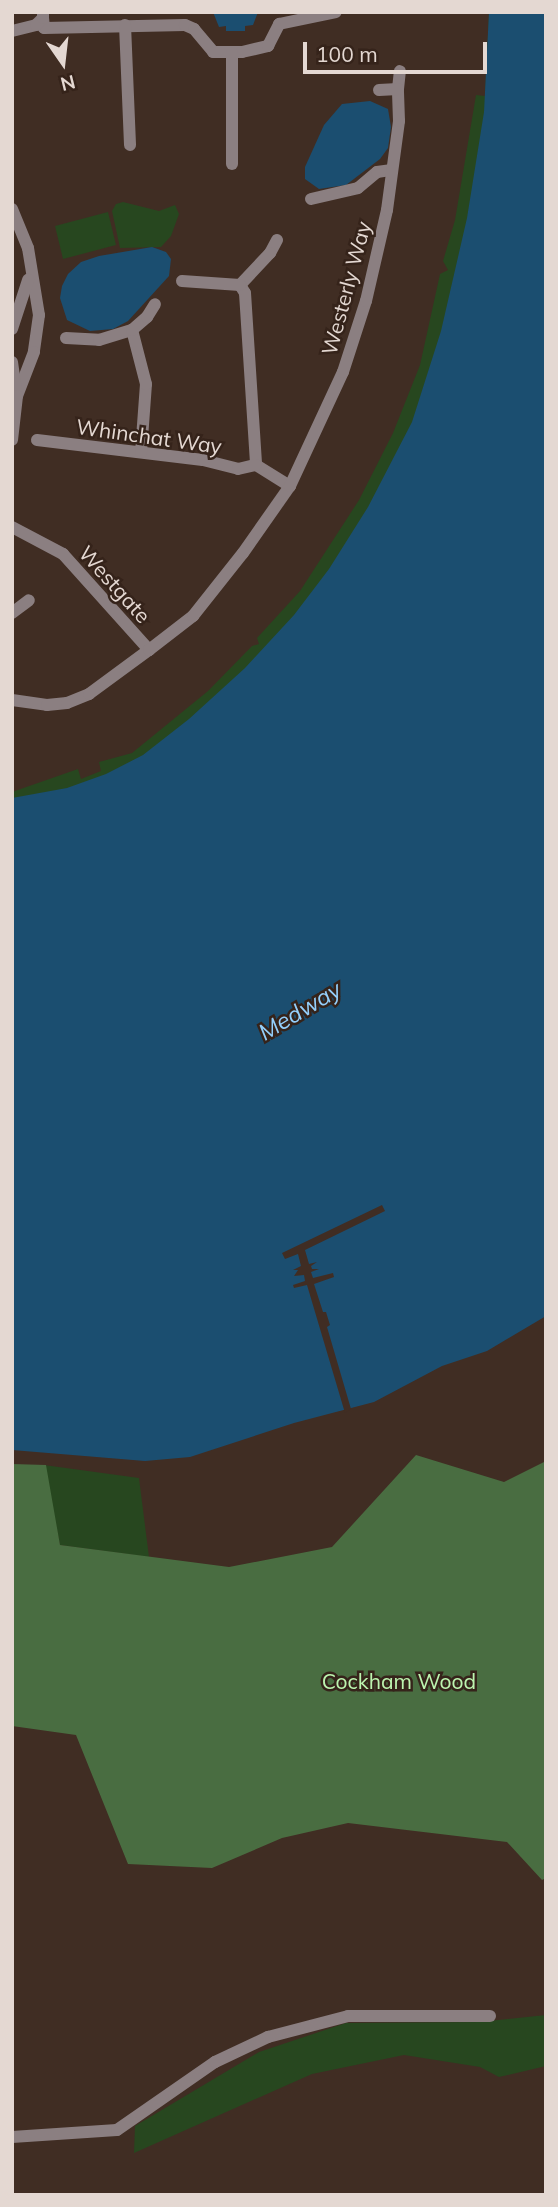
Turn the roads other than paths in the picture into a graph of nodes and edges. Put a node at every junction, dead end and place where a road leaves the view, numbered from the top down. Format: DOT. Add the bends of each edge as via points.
graph roads {
  1 [pos="336,12"];
  2 [pos="329,13"];
  3 [pos="43,15"];
  4 [pos="131,25"];
  5 [pos="12,31"];
  6 [pos="232,52"];
  7 [pos="400,71"];
  8 [pos="398,89"];
  9 [pos="379,90"];
  10 [pos="130,145"];
  11 [pos="232,164"];
  12 [pos="392,170"];
  13 [pos="311,199"];
  14 [pos="12,209"];
  15 [pos="277,240"];
  16 [pos="30,270"];
  17 [pos="182,281"];
  18 [pos="240,285"];
  19 [pos="155,304"];
  20 [pos="12,329"];
  21 [pos="132,330"];
  22 [pos="65,338"];
  23 [pos="12,362"];
  24 [pos="17,396"];
  25 [pos="12,440"];
  26 [pos="37,440"];
  27 [pos="141,452"];
  28 [pos="256,465"];
  29 [pos="290,486"];
  30 [pos="12,527"];
  31 [pos="29,600"];
  32 [pos="12,613"];
  33 [pos="149,650"];
  34 [pos="12,700"];
  35 [pos="490,2016"];
  36 [pos="12,2137"];
  1 -- 2 [label="street"];
  2 -- 6 [label="street" via="279,24 268,46"];
  3 -- 4 [label="street" via="44,28"];
  3 -- 5 [label="street" via="36,24"];
  4 -- 6 [label="street" via="185,25 194,29 209,51"];
  4 -- 10 [label="street"];
  6 -- 11 [label="street"];
  7 -- 8 [label="street, Westerly Way"];
  8 -- 9 [label="street"];
  8 -- 12 [label="street, Westerly Way"];
  12 -- 13 [label="street" via="377,172 358,188"];
  12 -- 29 [label="street, Westerly Way" via="366,301 333,396"];
  14 -- 16 [label="street" via="24,235"];
  15 -- 18 [label="street"];
  16 -- 20 [label="street"];
  16 -- 24 [label="street" via="38,318 34,352"];
  17 -- 18 [label="street"];
  18 -- 28 [label="street" via="245,293"];
  19 -- 21 [label="street"];
  21 -- 22 [label="street" via="99,340"];
  21 -- 27 [label="street" via="146,384"];
  23 -- 24 [label="street"];
  24 -- 25 [label="street"];
  26 -- 27 [label="street, Whinchat Way"];
  27 -- 28 [label="street, Whinchat Way" via="237,469"];
  28 -- 29 [label="street"];
  29 -- 33 [label="street, Westerly Way" via="193,616"];
  30 -- 33 [label="street, Westgate" via="63,554"];
  31 -- 32 [label="street"];
  33 -- 34 [label="street, Westerly Way" via="89,694 67,703"];
  35 -- 36 [label="street" via="348,2016 268,2038 215,2062 117,2130"];
}
